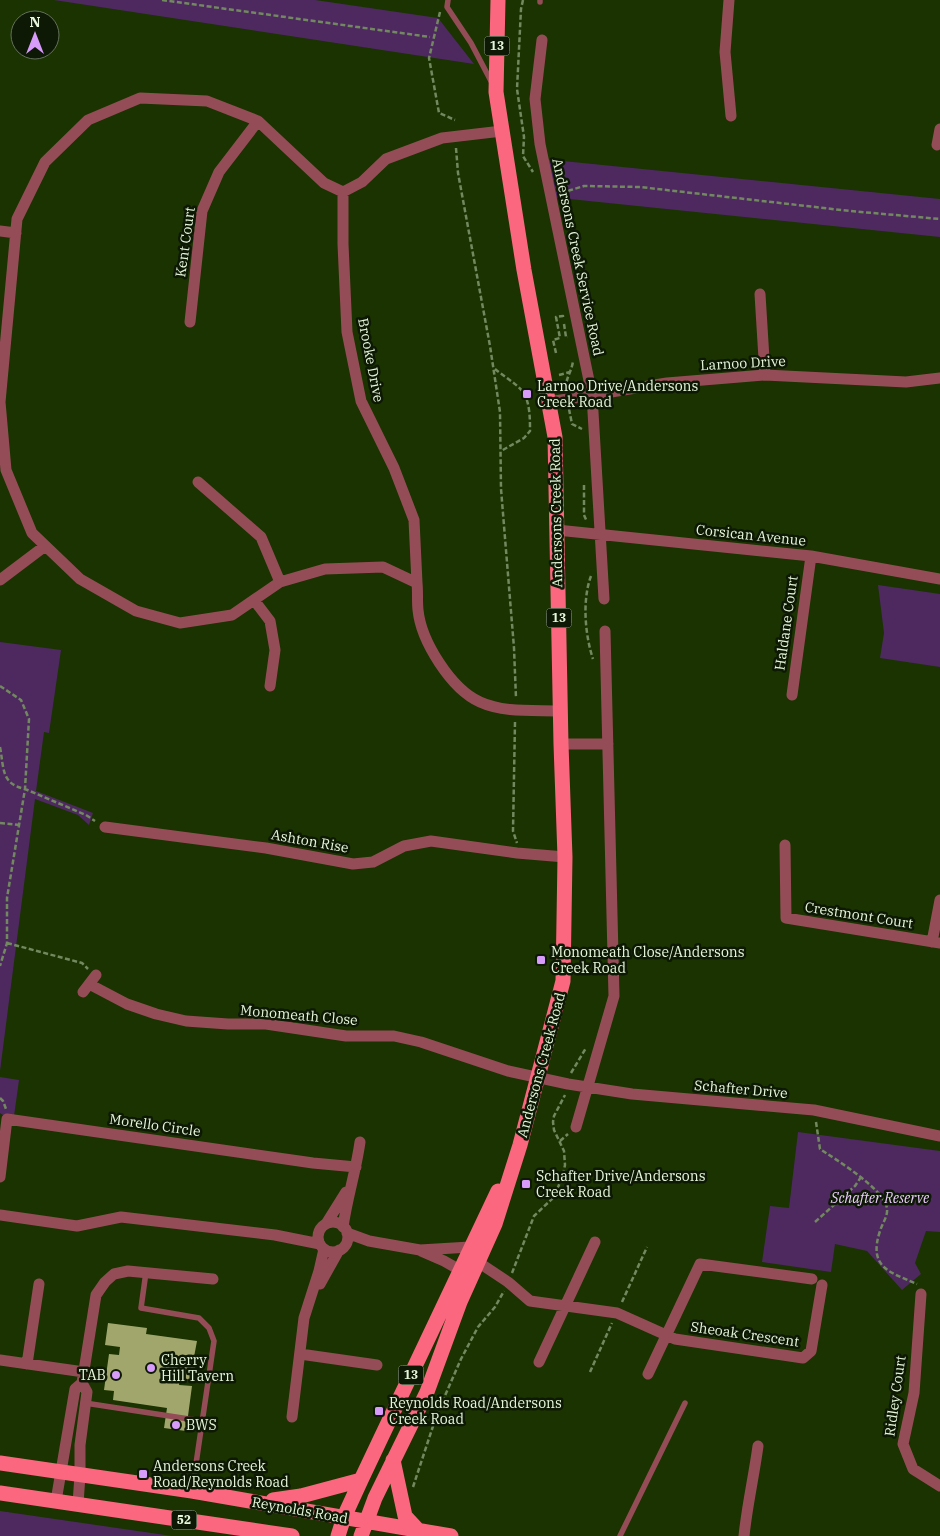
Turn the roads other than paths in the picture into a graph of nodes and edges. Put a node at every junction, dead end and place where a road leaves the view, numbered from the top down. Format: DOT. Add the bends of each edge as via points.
graph roads {
  1 [pos="448,0"];
  2 [pos="498,0"];
  3 [pos="730,0"];
  4 [pos="542,40"];
  5 [pos="496,92"];
  6 [pos="731,116"];
  7 [pos="258,121"];
  8 [pos="502,130"];
  9 [pos="940,130"];
  10 [pos="937,146"];
  11 [pos="343,192"];
  12 [pos="0,231"];
  13 [pos="16,233"];
  14 [pos="760,294"];
  15 [pos="190,322"];
  16 [pos="765,375"];
  17 [pos="940,378"];
  18 [pos="592,395"];
  19 [pos="549,402"];
  20 [pos="198,482"];
  21 [pos="557,530"];
  22 [pos="601,534"];
  23 [pos="45,546"];
  24 [pos="811,556"];
  25 [pos="940,579"];
  26 [pos="0,580"];
  27 [pos="280,582"];
  28 [pos="417,583"];
  29 [pos="604,599"];
  30 [pos="254,600"];
  31 [pos="605,631"];
  32 [pos="270,686"];
  33 [pos="792,695"];
  34 [pos="560,711"];
  35 [pos="561,744"];
  36 [pos="608,744"];
  37 [pos="105,828"];
  38 [pos="785,845"];
  39 [pos="565,857"];
  40 [pos="940,900"];
  41 [pos="936,942"];
  42 [pos="91,982"];
  43 [pos="538,1078"];
  44 [pos="587,1086"];
  45 [pos="576,1127"];
  46 [pos="940,1136"];
  47 [pos="360,1142"];
  48 [pos="356,1168"];
  49 [pos="0,1177"];
  50 [pos="351,1185"];
  51 [pos="0,1215"];
  52 [pos="323,1227"];
  53 [pos="276,1235"];
  54 [pos="344,1238"];
  55 [pos="595,1242"];
  56 [pos="322,1246"];
  57 [pos="420,1250"];
  58 [pos="472,1261"];
  59 [pos="146,1272"];
  60 [pos="214,1279"];
  61 [pos="39,1284"];
  62 [pos="921,1294"];
  63 [pos="309,1300"];
  64 [pos="565,1305"];
  65 [pos="666,1335"];
  66 [pos="300,1354"];
  67 [pos="0,1360"];
  68 [pos="539,1362"];
  69 [pos="27,1364"];
  70 [pos="377,1365"];
  71 [pos="648,1374"];
  72 [pos="83,1378"];
  73 [pos="73,1401"];
  74 [pos="86,1403"];
  75 [pos="685,1403"];
  76 [pos="292,1417"];
  77 [pos="202,1421"];
  78 [pos="758,1446"];
  79 [pos="392,1460"];
  80 [pos="0,1463"];
  81 [pos="60,1472"];
  82 [pos="80,1475"];
  83 [pos="361,1480"];
  84 [pos="940,1486"];
  85 [pos="192,1491"];
  86 [pos="0,1492"];
  87 [pos="56,1502"];
  88 [pos="256,1502"];
  89 [pos="78,1504"];
  90 [pos="344,1517"];
  91 [pos="364,1529"];
  92 [pos="418,1530"];
  93 [pos="291,1536"];
  94 [pos="338,1536"];
  95 [pos="451,1536"];
  96 [pos="620,1536"];
  97 [pos="744,1536"];
  1 -- 5 [label="lane" via="447,7 471,42"];
  2 -- 5 [label="main road, Andersons Creek Road / 13"];
  3 -- 6 [label="street" via="725,52"];
  4 -- 18 [label="street, Andersons Creek Service Road" via="535,98 540,144"];
  5 -- 8 [label="main road, Andersons Creek Road / 13"];
  7 -- 11 [label="street" via="324,183"];
  7 -- 13 [label="street" via="207,101 140,98 88,120 45,162 17,219"];
  7 -- 15 [label="street, Kent Court" via="218,172 202,211"];
  8 -- 11 [label="street" via="442,138 386,159 362,182"];
  8 -- 19 [label="main road, Andersons Creek Road / 13"];
  9 -- 10 [label="street"];
  11 -- 28 [label="street, Brooke Drive" via="347,332 361,401 394,468 414,520"];
  12 -- 13 [label="street"];
  13 -- 23 [label="street" via="0,402 6,470 32,533"];
  14 -- 16 [label="street"];
  16 -- 17 [label="street, Larnoo Drive" via="906,382"];
  16 -- 18 [label="street, Larnoo Drive" via="667,382"];
  18 -- 19 [label="street, Larnoo Drive"];
  18 -- 22 [label="street, Andersons Creek Service Road"];
  19 -- 21 [label="main road, Andersons Creek Road / 13" via="555,437"];
  20 -- 27 [label="street" via="261,537"];
  21 -- 22 [label="street, Corsican Avenue"];
  21 -- 34 [label="main road, Andersons Creek Road / 13"];
  22 -- 24 [label="street, Corsican Avenue"];
  22 -- 29 [label="street, Andersons Creek Service Road"];
  23 -- 26 [label="street"];
  23 -- 30 [label="street" via="80,579 136,611 180,623 232,615"];
  24 -- 25 [label="street, Corsican Avenue"];
  24 -- 33 [label="street, Haldane Court"];
  27 -- 28 [label="street" via="325,569 383,567"];
  27 -- 30 [label="street"];
  28 -- 34 [label="street, Brooke Drive" via="418,611 430,648 454,684 480,702 510,710"];
  30 -- 32 [label="street" via="270,621 275,650"];
  31 -- 36 [label="street"];
  34 -- 35 [label="main road, Andersons Creek Road / 13"];
  35 -- 36 [label="street"];
  35 -- 39 [label="main road, Andersons Creek Road / 13"];
  36 -- 44 [label="street" via="614,996"];
  37 -- 39 [label="street, Ashton Rise" via="266,848 353,864 373,862 404,846 431,841"];
  38 -- 41 [label="street, Crestmont Court" via="786,918"];
  39 -- 43 [label="main road, Andersons Creek Road / 13" via="563,981"];
  40 -- 41 [label="street"];
  42 -- 43 [label="street, Monomeath Close" via="127,1004 186,1021 266,1024 346,1036 394,1036"];
  43 -- 44 [label="street, Schafter Drive"];
  43 -- 58 [label="main road, Andersons Creek Road / 13" via="495,1224"];
  44 -- 45 [label="street"];
  44 -- 46 [label="street, Schafter Drive" via="632,1094 814,1110"];
  47 -- 48 [label="street"];
  48 -- 49 [label="street, Morello Circle" via="7,1119"];
  48 -- 50 [label="street"];
  50 -- 52 [label="street"];
  50 -- 54 [label="street"];
  51 -- 53 [label="street" via="77,1226 120,1217"];
  52 -- 53 [label="street" via="309,1234"];
  52 -- 54 [label="street" via="335,1223"];
  52 -- 56 [label="street" via="318,1237"];
  53 -- 56 [label="street"];
  54 -- 56 [label="street" via="331,1252"];
  54 -- 57 [label="street"];
  54 -- 63 [label="street"];
  55 -- 64 [label="street"];
  56 -- 63 [label="street" via="319,1271"];
  57 -- 58 [label="street"];
  57 -- 58 [label="street" via="444,1261"];
  58 -- 64 [label="street, Sheoak Crescent" via="508,1282 530,1300"];
  58 -- 79 [label="main road, Andersons Creek Road / 13" via="426,1392"];
  58 -- 83 [label="main road, Andersons Creek Road / 13"];
  59 -- 60 [label="street"];
  59 -- 72 [label="street" via="114,1274 96,1295"];
  59 -- 77 [label="lane" via="141,1308 199,1318 209,1328 214,1341"];
  61 -- 69 [label="street"];
  62 -- 84 [label="street, Ridley Court" via="914,1393 903,1444 913,1469"];
  63 -- 66 [label="street"];
  64 -- 65 [label="street, Sheoak Crescent" via="617,1313"];
  64 -- 68 [label="street"];
  65 -- 65 [label="street, Sheoak Crescent" via="803,1358 811,1351 817,1282 700,1264"];
  65 -- 71 [label="street, Sheoak Crescent"];
  66 -- 70 [label="street"];
  66 -- 76 [label="street"];
  67 -- 69 [label="street"];
  69 -- 72 [label="street"];
  72 -- 73 [label="street" via="75,1389"];
  72 -- 74 [label="street"];
  73 -- 74 [label="lane"];
  73 -- 81 [label="street"];
  74 -- 77 [label="lane"];
  74 -- 82 [label="street"];
  75 -- 96 [label="lane"];
  77 -- 85 [label="lane"];
  78 -- 97 [label="street"];
  79 -- 91 [label="main road, Andersons Creek Road / 13"];
  79 -- 92 [label="main road" via="405,1516"];
  80 -- 81 [label="main road, Reynolds Road / 52"];
  81 -- 82 [label="main road, Reynolds Road / 52"];
  81 -- 87 [label="street"];
  82 -- 85 [label="main road, Reynolds Road / 52"];
  82 -- 89 [label="street"];
  83 -- 88 [label="main road" via="301,1496"];
  83 -- 90 [label="main road, Andersons Creek Road / 13"];
  85 -- 88 [label="main road, Reynolds Road / 52"];
  86 -- 87 [label="main road, Reynolds Road / 52"];
  87 -- 89 [label="main road, Reynolds Road / 52"];
  88 -- 90 [label="main road, Reynolds Road / 52"];
  89 -- 93 [label="main road, Reynolds Road / 52"];
  90 -- 91 [label="main road, Reynolds Road / 52"];
  90 -- 94 [label="main road, Andersons Creek Road / 13"];
  91 -- 92 [label="main road, Reynolds Road / 52"];
  92 -- 95 [label="main road, Reynolds Road / 52"];
}
